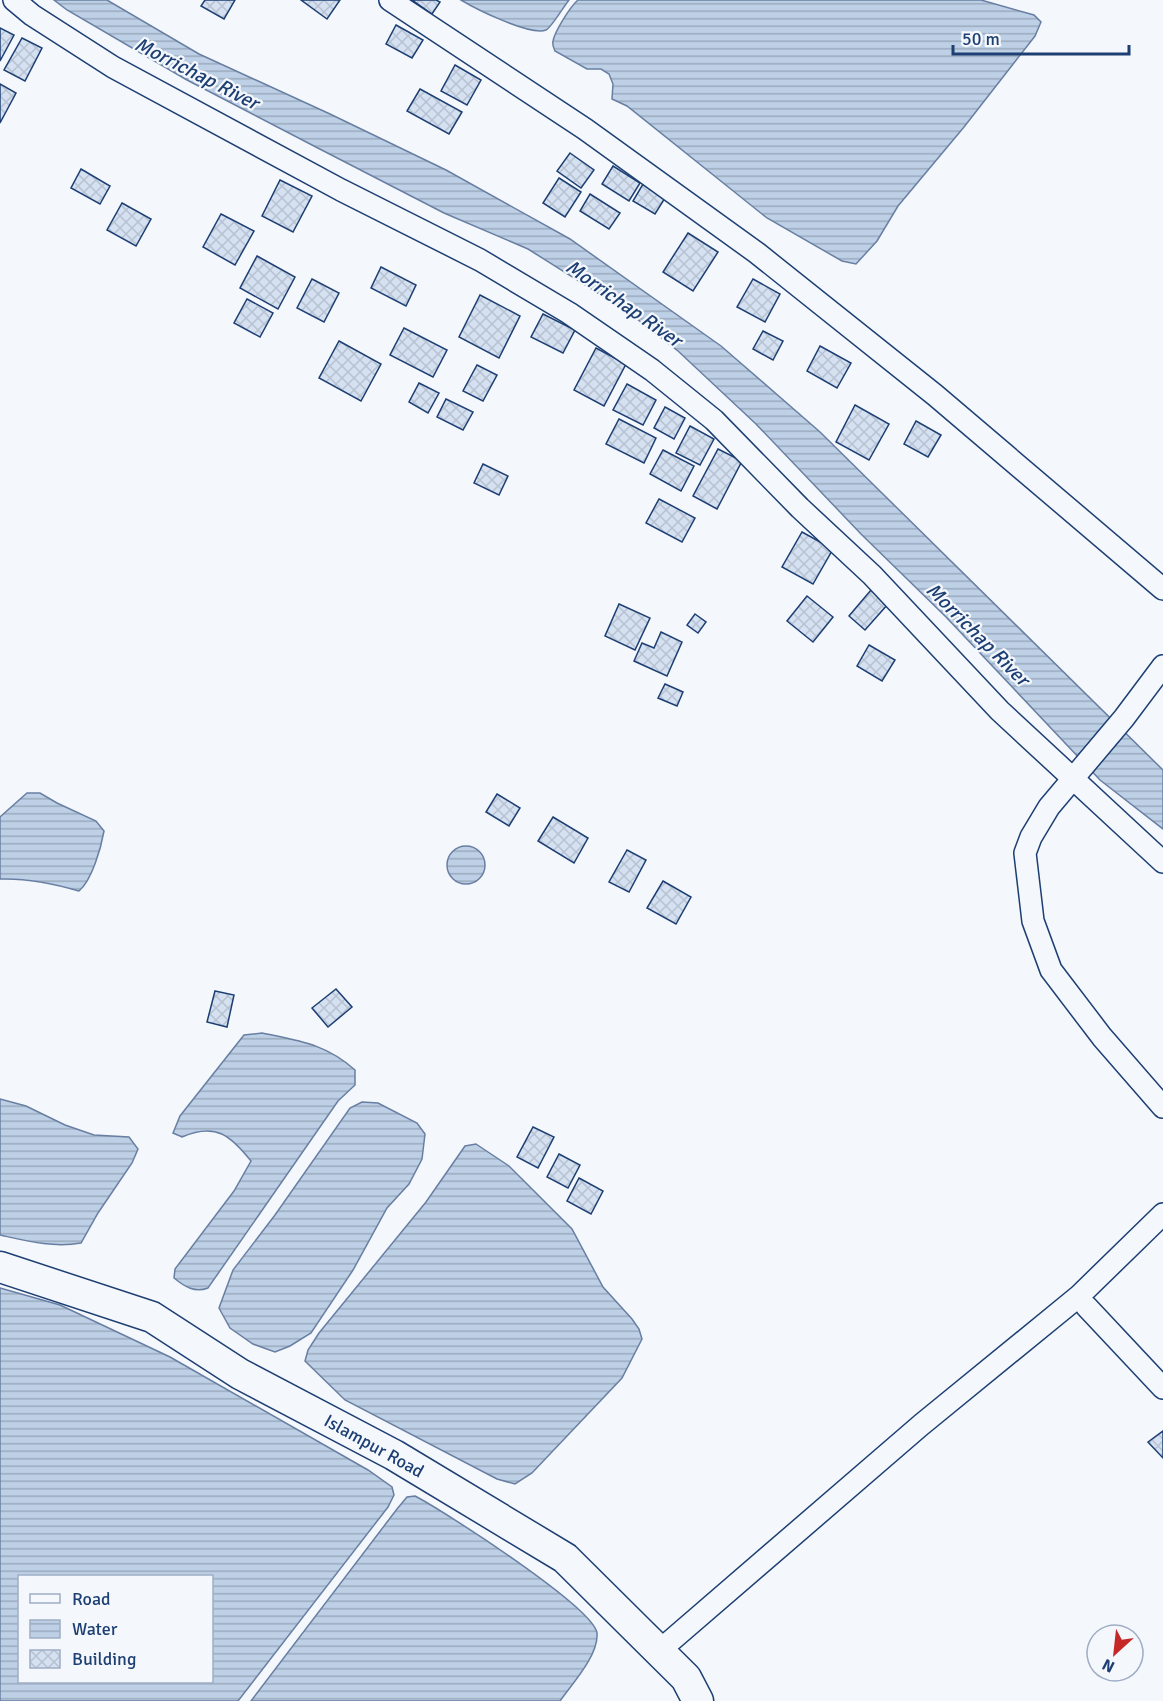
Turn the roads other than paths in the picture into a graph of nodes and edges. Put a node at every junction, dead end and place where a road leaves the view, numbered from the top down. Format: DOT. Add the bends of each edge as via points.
graph roads {
  1 [pos="14,0"];
  2 [pos="390,0"];
  3 [pos="1163,589"];
  4 [pos="1163,666"];
  5 [pos="1074,778"];
  6 [pos="1163,862"];
  7 [pos="1163,1107"];
  8 [pos="1163,1214"];
  9 [pos="0,1266"];
  10 [pos="1086,1306"];
  11 [pos="1163,1388"];
  12 [pos="658,1651"];
  13 [pos="698,1701"];
  1 -- 5 [label="street" via="113,67 480,260 569,313 652,370 714,420 872,575 1000,711"];
  2 -- 3 [label="street" via="585,129 757,253 935,395"];
  4 -- 5 [label="street"];
  5 -- 6 [label="street"];
  5 -- 7 [label="street" via="1045,813 1025,854 1033,921 1050,970"];
  8 -- 12 [label="street" via="1079,1296 921,1425"];
  9 -- 12 [label="street, Islampur Road" via="152,1317 240,1374 394,1455 565,1558"];
  10 -- 11 [label="street"];
  12 -- 13 [label="street, Islampur Road" via="686,1678"];
}
